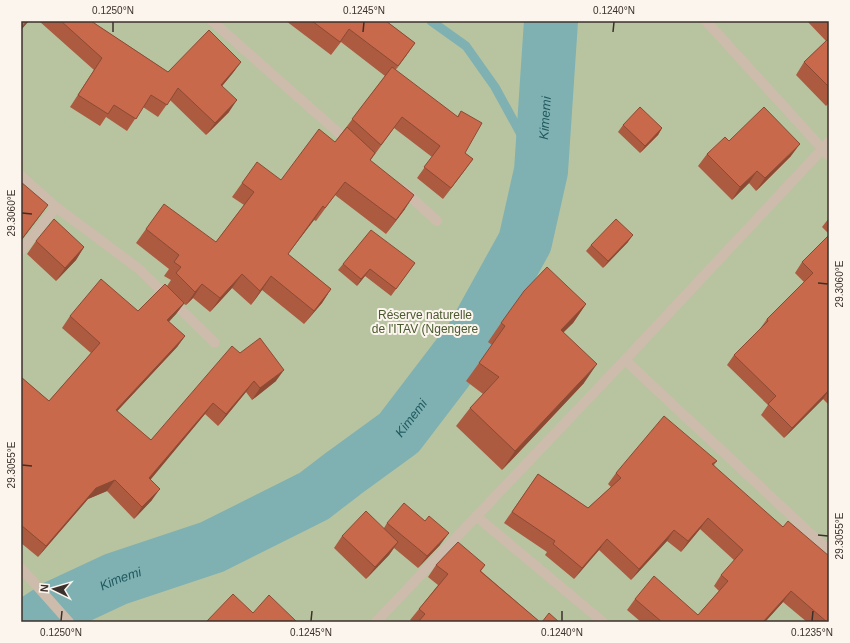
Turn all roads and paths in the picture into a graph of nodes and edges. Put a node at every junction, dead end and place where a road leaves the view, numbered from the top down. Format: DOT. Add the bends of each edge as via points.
graph roads {
  1 [pos="212,21"];
  2 [pos="706,21"];
  3 [pos="354,147"];
  4 [pos="827,149"];
  5 [pos="21,176"];
  6 [pos="396,184"];
  7 [pos="56,207"];
  8 [pos="437,220"];
  9 [pos="21,251"];
  10 [pos="215,343"];
  11 [pos="625,360"];
  12 [pos="476,516"];
  13 [pos="829,551"];
  14 [pos="21,568"];
  15 [pos="69,622"];
  16 [pos="376,622"];
  17 [pos="603,622"];
  1 -- 3 [label="street"];
  2 -- 4 [label="street"];
  4 -- 11 [label="street"];
  5 -- 7 [label="street"];
  6 -- 8 [label="street"];
  7 -- 9 [label="street"];
  7 -- 10 [label="street" via="139,269"];
  11 -- 12 [label="street"];
  11 -- 13 [label="street"];
  12 -- 16 [label="street"];
  12 -- 17 [label="street"];
  14 -- 15 [label="street"];
}
